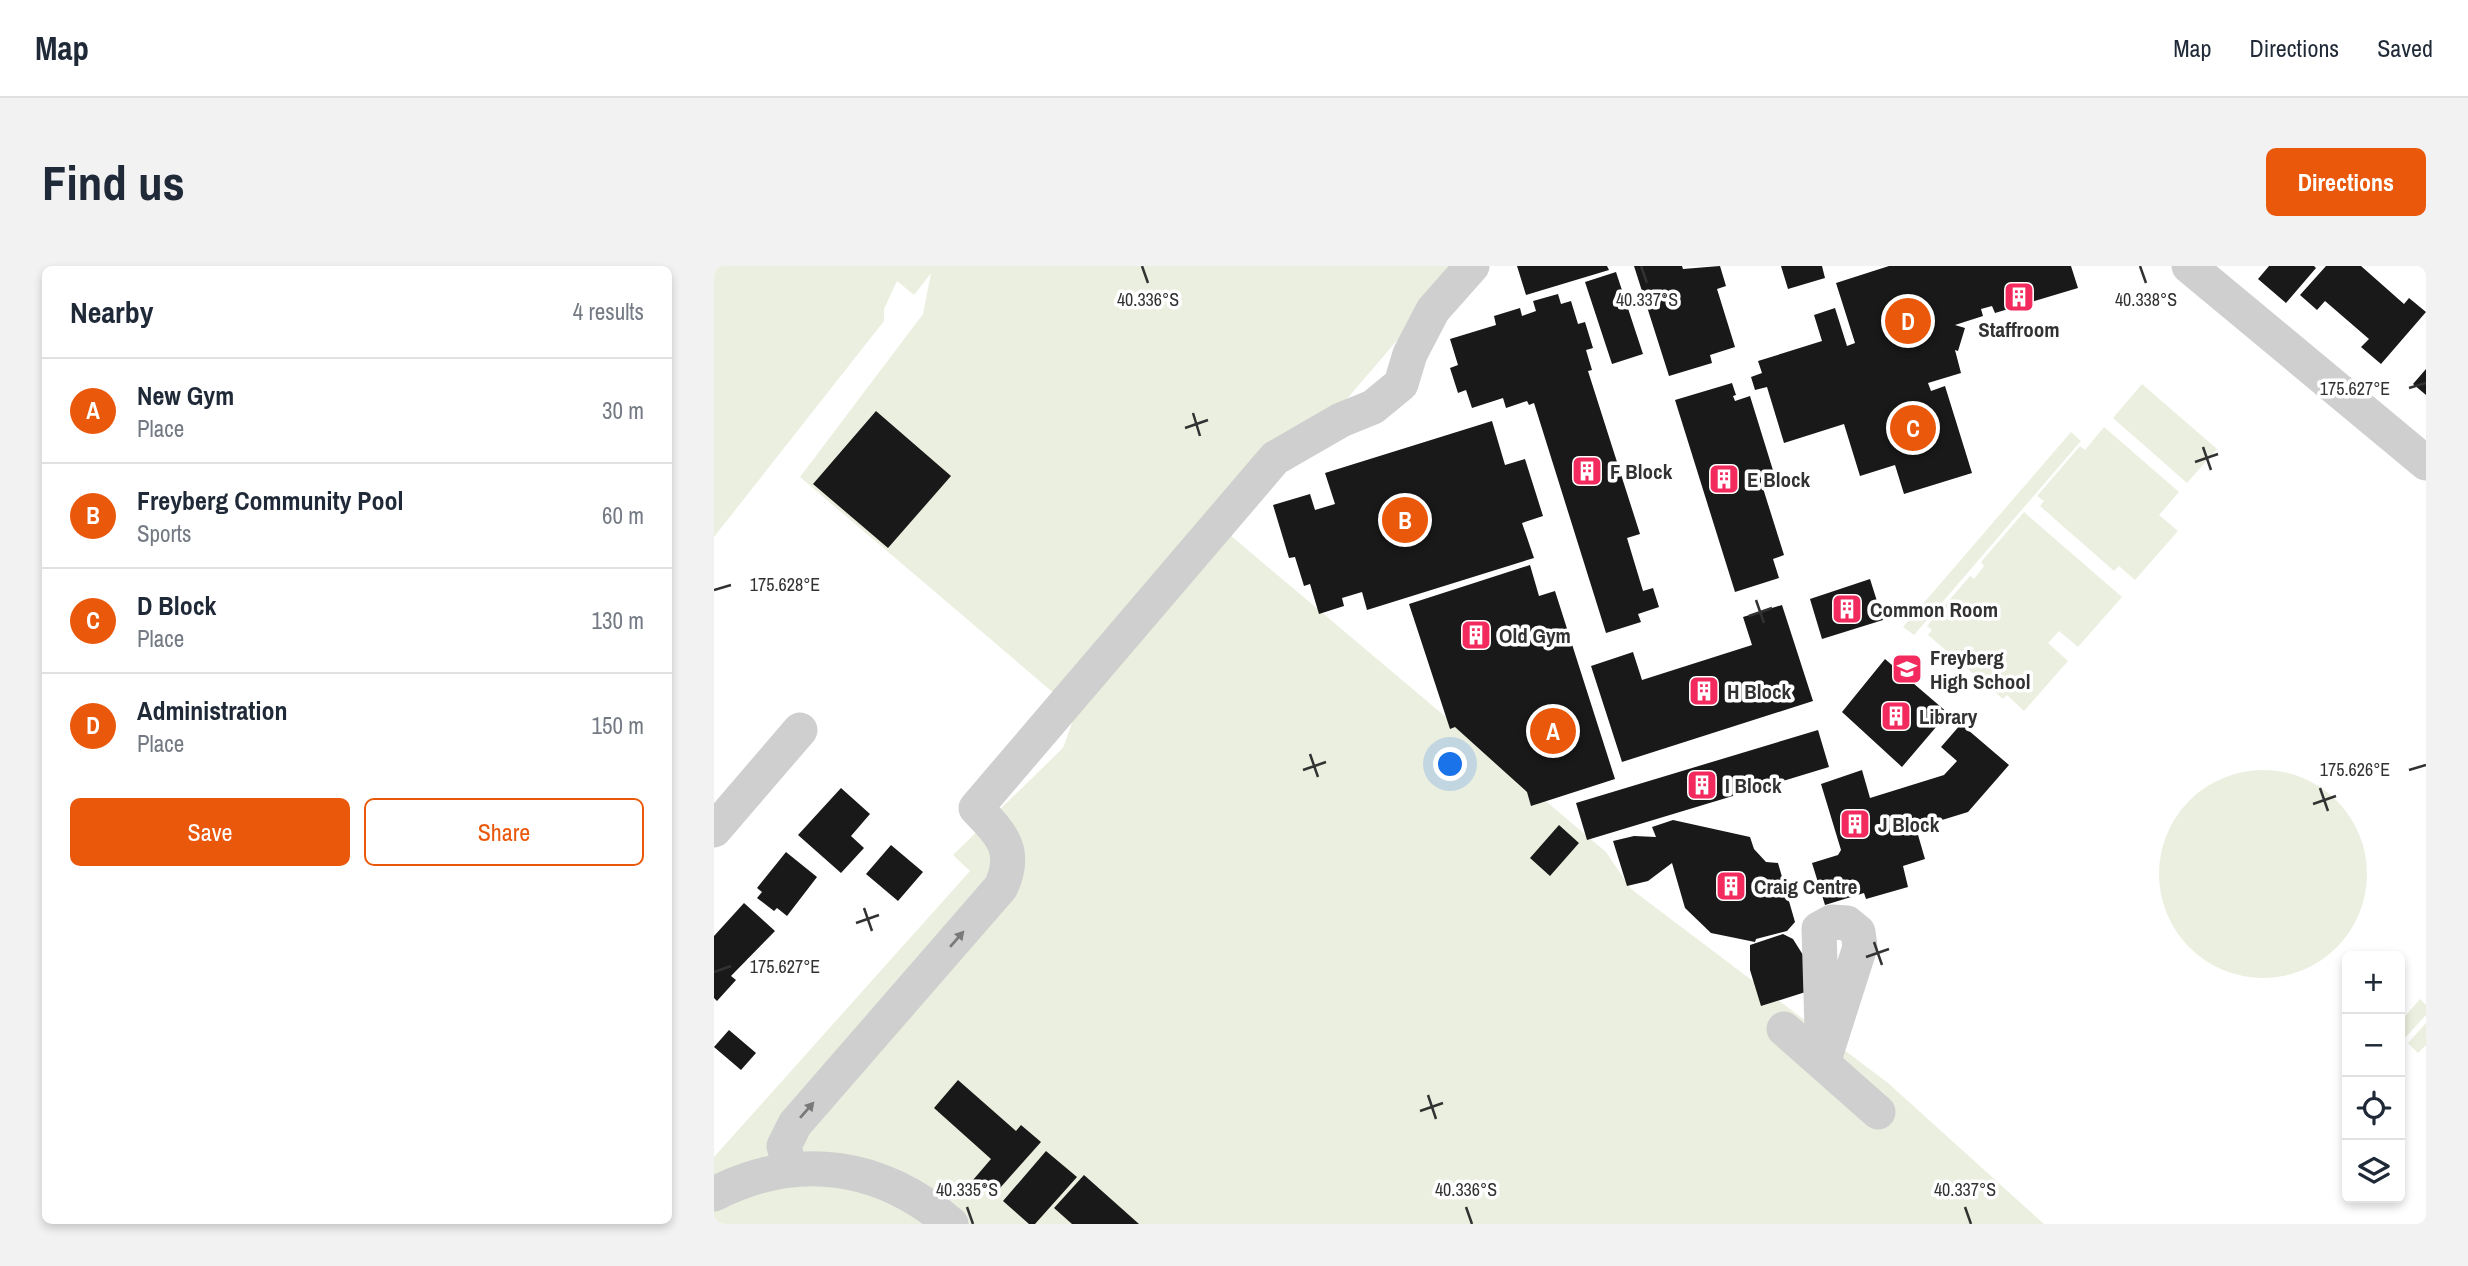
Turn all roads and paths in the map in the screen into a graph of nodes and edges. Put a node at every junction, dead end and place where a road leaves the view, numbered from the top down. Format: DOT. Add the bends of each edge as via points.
graph roads {
  1 [pos="1472,266"];
  2 [pos="2189,266"];
  3 [pos="2426,463"];
  4 [pos="800,730"];
  5 [pos="714,830"];
  6 [pos="1784,1029"];
  7 [pos="1878,1112"];
  8 [pos="790,1170"];
  9 [pos="714,1194"];
  10 [pos="951,1224"];
  8 -- 1 [label="street, one-way" via="784,1146 795,1124 1001,887 1007,874 1003,836 976,808 1275,458 1341,419 1373,407 1401,384 1410,354 1433,310"];
  2 -- 3 [label="street"];
  4 -- 5 [label="street"];
  6 -- 7 [label="street"];
  8 -- 9 [label="street" via="760,1175"];
  8 -- 10 [label="street" via="831,1168 865,1174 900,1187"];
}
